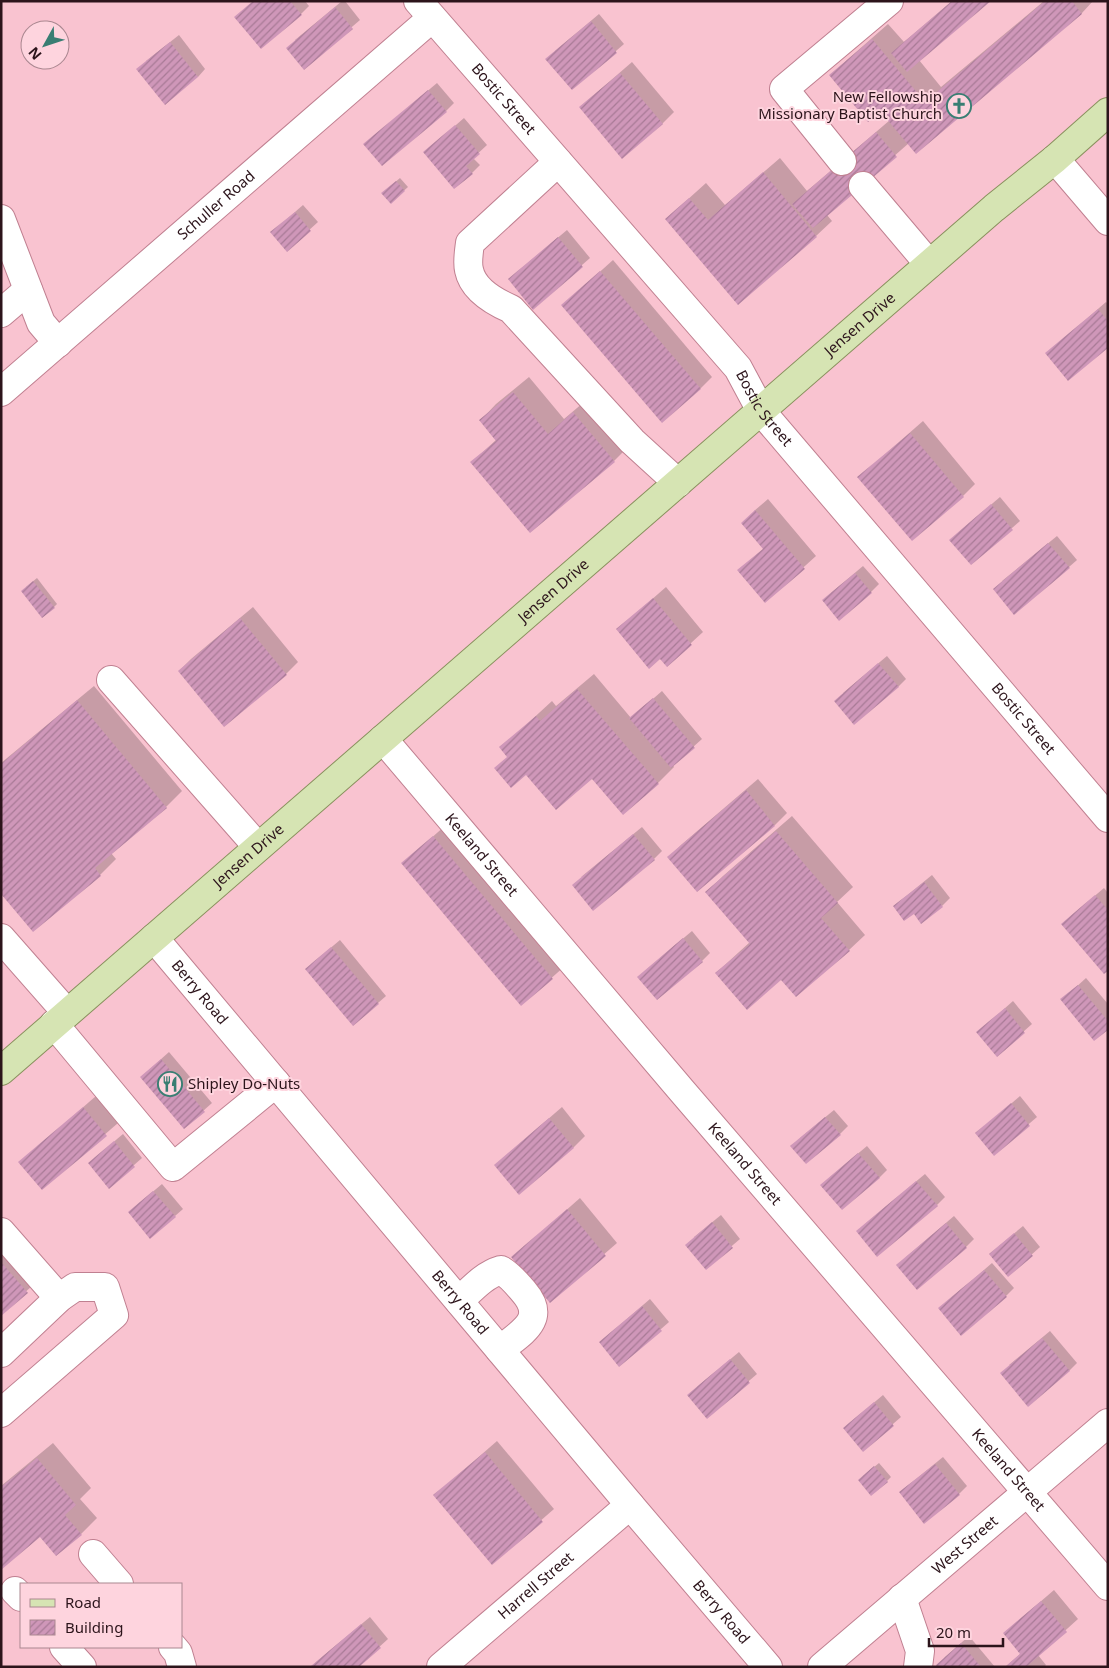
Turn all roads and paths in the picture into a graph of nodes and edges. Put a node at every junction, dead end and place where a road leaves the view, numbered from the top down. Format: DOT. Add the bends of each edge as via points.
graph roads {
  1 [pos="889,1"];
  2 [pos="425,10"];
  3 [pos="1108,112"];
  4 [pos="1055,159"];
  5 [pos="842,161"];
  6 [pos="558,162"];
  7 [pos="863,186"];
  8 [pos="1,219"];
  9 [pos="1108,221"];
  10 [pos="929,264"];
  11 [pos="28,290"];
  12 [pos="1,313"];
  13 [pos="58,343"];
  14 [pos="1,392"];
  15 [pos="761,411"];
  16 [pos="678,483"];
  17 [pos="111,680"];
  18 [pos="383,739"];
  19 [pos="1108,818"];
  20 [pos="258,848"];
  21 [pos="1,938"];
  22 [pos="154,938"];
  23 [pos="61,1019"];
  24 [pos="1,1071"];
  25 [pos="276,1083"];
  26 [pos="1,1232"];
  27 [pos="59,1298"];
  28 [pos="458,1301"];
  29 [pos="500,1350"];
  30 [pos="1,1353"];
  31 [pos="1,1413"];
  32 [pos="1108,1423"];
  33 [pos="1028,1491"];
  34 [pos="630,1505"];
  35 [pos="94,1554"];
  36 [pos="118,1583"];
  37 [pos="1108,1586"];
  38 [pos="902,1598"];
  39 [pos="65,1648"];
  40 [pos="174,1648"];
  41 [pos="82,1667"];
  42 [pos="182,1667"];
  43 [pos="441,1667"];
  44 [pos="768,1667"];
  45 [pos="822,1667"];
  46 [pos="918,1667"];
  1 -- 5 [label="street" via="784,89"];
  2 -- 6 [label="street, Bostic Street"];
  2 -- 13 [label="street, Schuller Road"];
  3 -- 4 [label="main road, Jensen Drive"];
  4 -- 9 [label="street"];
  4 -- 10 [label="main road, Jensen Drive"];
  6 -- 15 [label="street, Bostic Street" via="738,368"];
  6 -- 16 [label="street" via="470,243 468,271 477,286 494,301 511,309 632,441"];
  7 -- 10 [label="street"];
  8 -- 11 [label="street"];
  10 -- 15 [label="main road, Jensen Drive"];
  11 -- 12 [label="street"];
  11 -- 13 [label="street" via="41,323"];
  13 -- 14 [label="street, Schuller Road"];
  15 -- 16 [label="main road, Jensen Drive"];
  15 -- 19 [label="street, Bostic Street"];
  16 -- 18 [label="main road, Jensen Drive"];
  17 -- 20 [label="street"];
  18 -- 20 [label="main road, Jensen Drive"];
  18 -- 33 [label="street, Keeland Street" via="707,1121"];
  20 -- 22 [label="main road, Jensen Drive"];
  21 -- 23 [label="street"];
  22 -- 23 [label="main road, Jensen Drive"];
  22 -- 25 [label="street, Berry Road"];
  23 -- 24 [label="main road, Jensen Drive"];
  23 -- 25 [label="street" via="173,1167"];
  25 -- 28 [label="street, Berry Road"];
  26 -- 27 [label="street"];
  27 -- 30 [label="street"];
  27 -- 31 [label="street" via="75,1287 105,1287 114,1315"];
  28 -- 29 [label="street, Berry Road"];
  28 -- 29 [label="street" via="493,1272 502,1270 510,1275 531,1300 535,1310 528,1327"];
  29 -- 34 [label="street, Berry Road"];
  32 -- 33 [label="street, West Street"];
  33 -- 37 [label="street, Keeland Street"];
  33 -- 38 [label="street, West Street"];
  34 -- 43 [label="street, Harrell Street"];
  34 -- 44 [label="street, Berry Road"];
  35 -- 36 [label="street"];
  38 -- 45 [label="street, West Street"];
  38 -- 46 [label="street" via="920,1651"];
  39 -- 41 [label="street"];
  40 -- 42 [label="street"];
}
